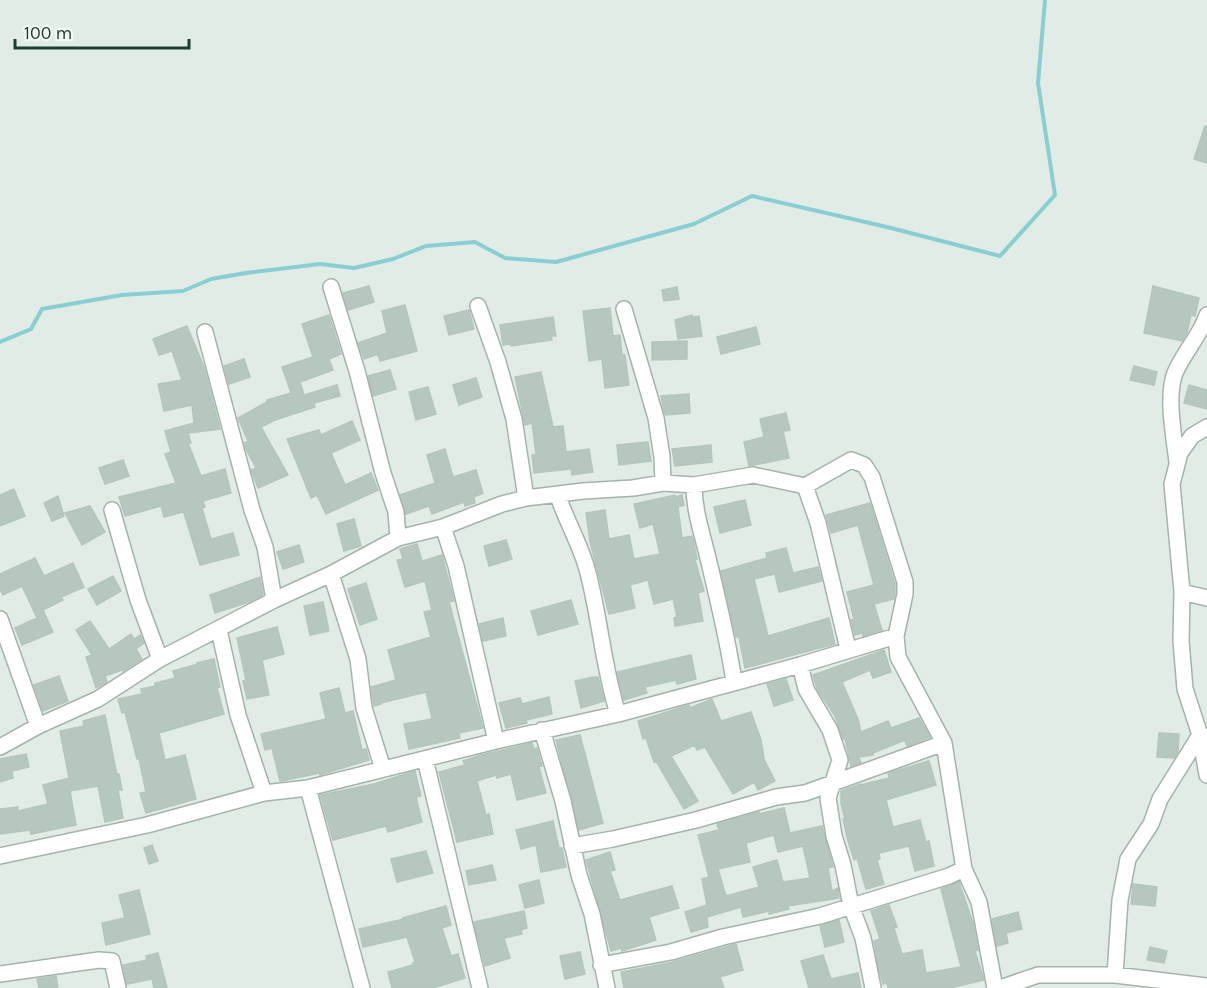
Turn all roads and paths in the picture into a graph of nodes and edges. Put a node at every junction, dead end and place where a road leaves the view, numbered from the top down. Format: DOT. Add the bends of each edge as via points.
graph roads {
  1 [pos="331,287"];
  2 [pos="478,306"];
  3 [pos="624,309"];
  4 [pos="1207,315"];
  5 [pos="205,332"];
  6 [pos="1207,427"];
  7 [pos="1200,439"];
  8 [pos="1177,464"];
  9 [pos="663,483"];
  10 [pos="694,485"];
  11 [pos="806,486"];
  12 [pos="558,496"];
  13 [pos="526,498"];
  14 [pos="112,510"];
  15 [pos="443,527"];
  16 [pos="398,538"];
  17 [pos="330,574"];
  18 [pos="1182,592"];
  19 [pos="1207,598"];
  20 [pos="274,600"];
  21 [pos="0,619"];
  22 [pos="219,630"];
  23 [pos="896,636"];
  24 [pos="848,650"];
  25 [pos="160,659"];
  26 [pos="800,665"];
  27 [pos="734,682"];
  28 [pos="618,714"];
  29 [pos="38,726"];
  30 [pos="542,730"];
  31 [pos="1204,735"];
  32 [pos="496,741"];
  33 [pos="944,743"];
  34 [pos="0,747"];
  35 [pos="425,759"];
  36 [pos="383,769"];
  37 [pos="1207,775"];
  38 [pos="834,783"];
  39 [pos="308,788"];
  40 [pos="264,793"];
  41 [pos="572,846"];
  42 [pos="0,856"];
  43 [pos="964,869"];
  44 [pos="851,906"];
  45 [pos="601,965"];
  46 [pos="0,974"];
  47 [pos="1115,975"];
  48 [pos="1207,986"];
  49 [pos="118,988"];
  50 [pos="362,988"];
  51 [pos="480,988"];
  52 [pos="607,988"];
  53 [pos="873,988"];
  54 [pos="995,988"];
  55 [pos="1000,988"];
  1 -- 16 [label="street" via="396,512"];
  2 -- 13 [label="street" via="514,419"];
  3 -- 9 [label="street" via="656,418"];
  4 -- 8 [label="street" via="1174,375 1171,403"];
  5 -- 20 [label="street" via="265,547"];
  6 -- 7 [label="street"];
  7 -- 8 [label="street" via="1180,453"];
  8 -- 18 [label="street" via="1172,484"];
  9 -- 10 [label="street"];
  9 -- 12 [label="street"];
  10 -- 11 [label="street" via="753,475"];
  10 -- 27 [label="street" via="694,505"];
  11 -- 23 [label="street" via="851,460 864,465 872,477 905,582"];
  11 -- 24 [label="street"];
  12 -- 13 [label="street"];
  12 -- 28 [label="street" via="587,567"];
  13 -- 15 [label="street"];
  14 -- 25 [label="street" via="134,590"];
  15 -- 16 [label="street"];
  15 -- 32 [label="street" via="456,566"];
  16 -- 17 [label="street"];
  17 -- 20 [label="street"];
  17 -- 36 [label="street" via="358,659 364,708"];
  18 -- 19 [label="street"];
  18 -- 31 [label="street" via="1185,689"];
  20 -- 22 [label="street"];
  21 -- 29 [label="street"];
  22 -- 25 [label="street"];
  22 -- 40 [label="street" via="238,715"];
  23 -- 24 [label="street"];
  23 -- 33 [label="street" via="898,657"];
  24 -- 26 [label="street"];
  25 -- 29 [label="street" via="98,699"];
  26 -- 27 [label="street"];
  26 -- 38 [label="street" via="806,689 830,730 840,760"];
  27 -- 28 [label="street"];
  28 -- 30 [label="street"];
  29 -- 34 [label="street"];
  30 -- 32 [label="street"];
  30 -- 41 [label="street"];
  31 -- 37 [label="street"];
  31 -- 47 [label="street" via="1160,799 1151,824 1128,859 1120,900"];
  32 -- 35 [label="street"];
  33 -- 38 [label="street"];
  33 -- 43 [label="street"];
  35 -- 36 [label="street"];
  35 -- 51 [label="street"];
  36 -- 39 [label="street"];
  38 -- 41 [label="street" via="696,820"];
  38 -- 44 [label="street" via="828,798"];
  39 -- 40 [label="street"];
  39 -- 50 [label="street"];
  40 -- 42 [label="street" via="147,825"];
  41 -- 45 [label="street" via="592,914"];
  43 -- 44 [label="street"];
  43 -- 54 [label="street" via="979,902"];
  44 -- 45 [label="street" via="691,947"];
  44 -- 53 [label="street"];
  45 -- 52 [label="street"];
  46 -- 49 [label="street" via="112,961"];
  47 -- 48 [label="street"];
  47 -- 55 [label="street" via="1038,975"];
}
